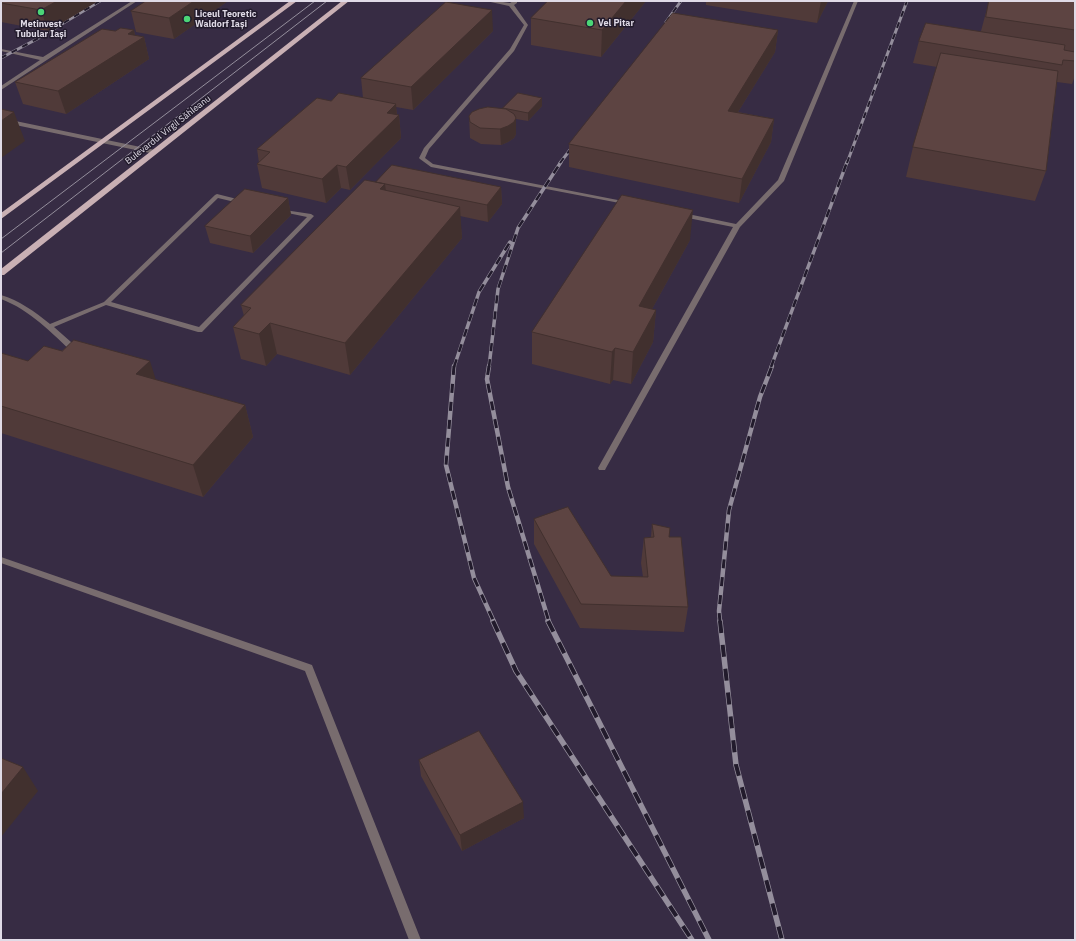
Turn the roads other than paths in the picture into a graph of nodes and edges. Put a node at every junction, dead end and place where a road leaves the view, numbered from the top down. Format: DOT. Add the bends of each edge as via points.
graph roads {
  1 [pos="135,1"];
  2 [pos="294,1"];
  3 [pos="346,1"];
  4 [pos="488,1"];
  5 [pos="856,1"];
  6 [pos="513,3"];
  7 [pos="1,50"];
  8 [pos="44,59"];
  9 [pos="1,88"];
  10 [pos="1,120"];
  11 [pos="103,142"];
  12 [pos="155,152"];
  13 [pos="254,204"];
  14 [pos="637,206"];
  15 [pos="275,209"];
  16 [pos="675,214"];
  17 [pos="1,217"];
  18 [pos="737,226"];
  19 [pos="1,273"];
  20 [pos="1,297"];
  21 [pos="106,303"];
  22 [pos="50,326"];
  23 [pos="81,355"];
  24 [pos="602,468"];
  25 [pos="1,560"];
  26 [pos="415,940"];
  1 -- 8 [label="lane"];
  2 -- 11 [label="main road"];
  3 -- 12 [label="main road, Bulevardul Virgil Săhleanu"];
  4 -- 6 [label="lane"];
  5 -- 18 [label="lane" via="781,181"];
  6 -- 14 [label="lane" via="526,25 512,50 426,149 422,158 431,165"];
  7 -- 8 [label="lane"];
  8 -- 9 [label="lane"];
  10 -- 11 [label="lane"];
  11 -- 12 [label="lane"];
  11 -- 17 [label="main road"];
  12 -- 19 [label="main road, Bulevardul Virgil Săhleanu"];
  13 -- 21 [label="lane" via="218,196"];
  15 -- 21 [label="lane" via="311,216 200,330"];
  16 -- 18 [label="lane"];
  18 -- 24 [label="lane"];
  20 -- 22 [label="lane"];
  21 -- 22 [label="lane"];
  22 -- 23 [label="lane"];
  25 -- 26 [label="lane" via="309,668"];
}
